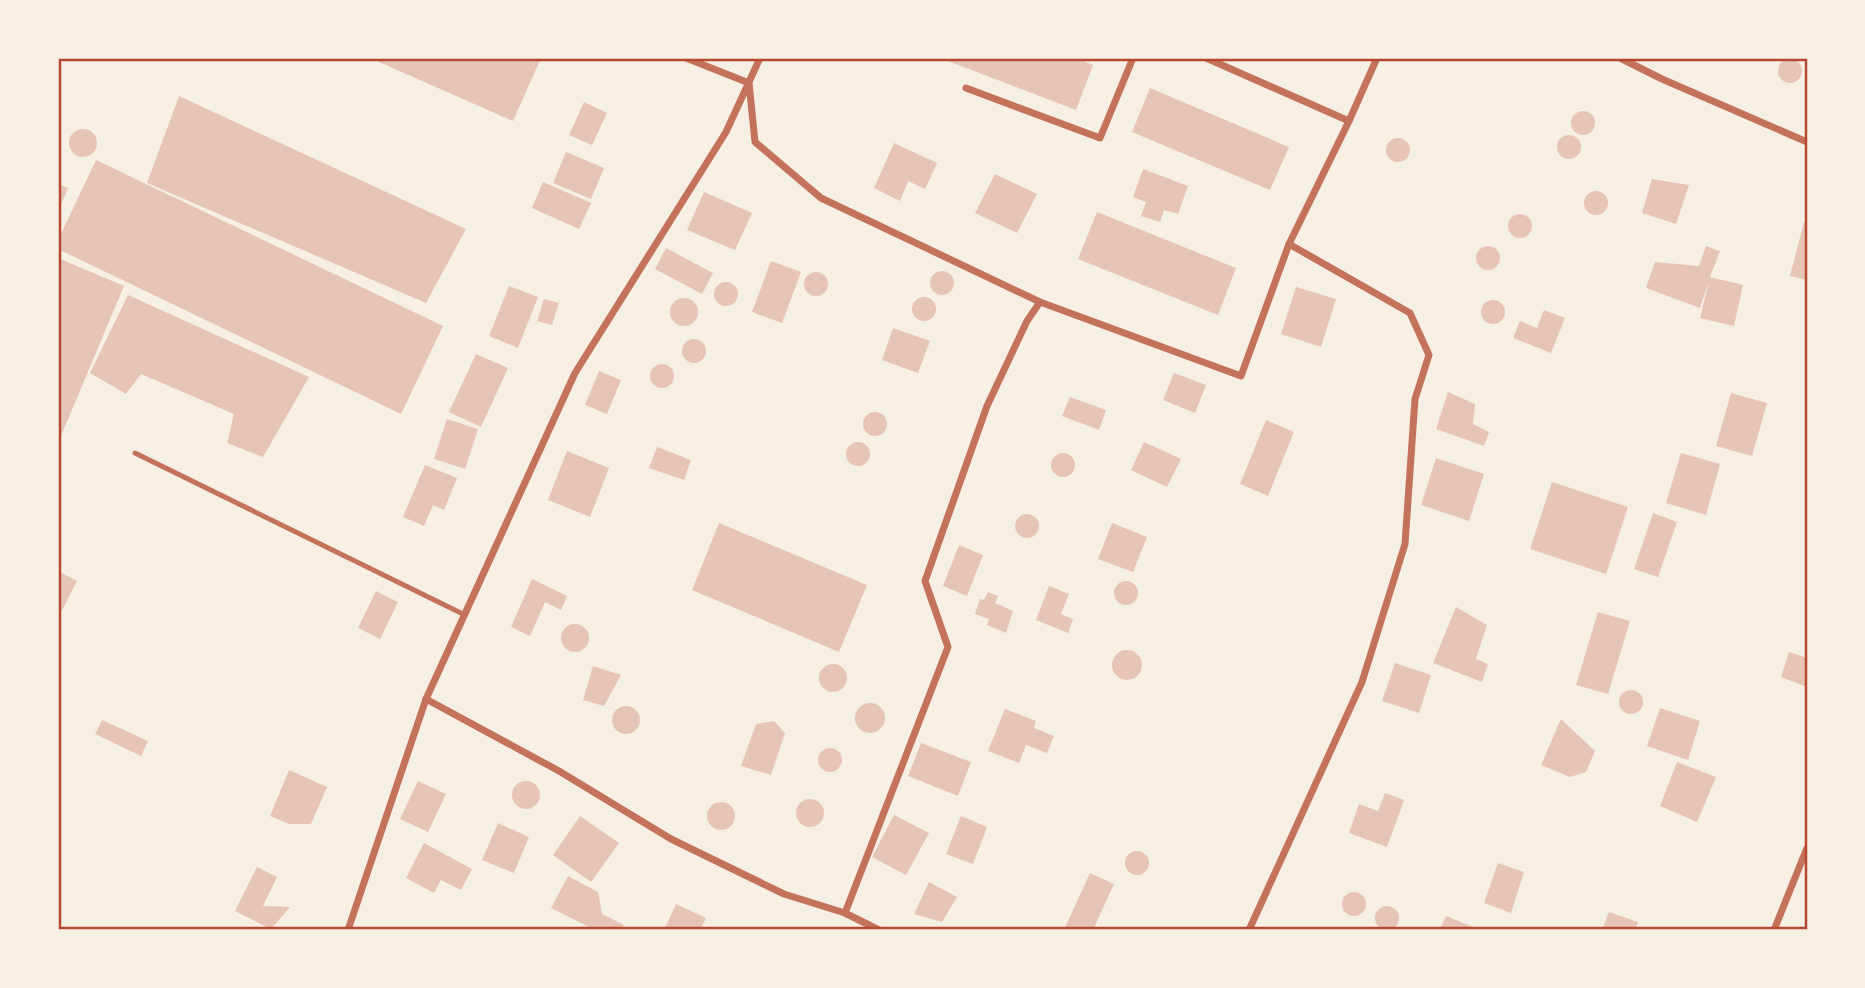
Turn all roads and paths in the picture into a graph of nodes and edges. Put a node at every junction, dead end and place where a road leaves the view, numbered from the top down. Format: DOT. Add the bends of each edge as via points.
graph roads {
  1 [pos="686,58"];
  2 [pos="760,58"];
  3 [pos="1133,58"];
  4 [pos="1206,58"];
  5 [pos="1377,58"];
  6 [pos="1620,58"];
  7 [pos="749,83"];
  8 [pos="966,88"];
  9 [pos="1349,121"];
  10 [pos="1807,142"];
  11 [pos="1289,244"];
  12 [pos="1040,302"];
  13 [pos="135,453"];
  14 [pos="465,615"];
  15 [pos="426,699"];
  16 [pos="1807,848"];
  17 [pos="845,913"];
  18 [pos="348,930"];
  19 [pos="879,930"];
  20 [pos="1249,930"];
  21 [pos="1774,930"];
  1 -- 7 [label="street"];
  2 -- 7 [label="street"];
  3 -- 8 [label="street" via="1100,138"];
  4 -- 9 [label="street"];
  5 -- 9 [label="street"];
  6 -- 10 [label="street"];
  7 -- 12 [label="street" via="755,142 821,198"];
  7 -- 14 [label="street" via="726,132 575,373"];
  9 -- 11 [label="street"];
  11 -- 12 [label="street" via="1241,376"];
  11 -- 20 [label="street" via="1410,313 1429,355 1415,398 1405,544 1362,682"];
  12 -- 17 [label="street" via="987,406 925,581 948,648"];
  13 -- 14 [label="lane"];
  14 -- 15 [label="street"];
  15 -- 17 [label="street" via="671,839 784,894"];
  15 -- 18 [label="street"];
  16 -- 21 [label="street"];
  17 -- 19 [label="street"];
}
